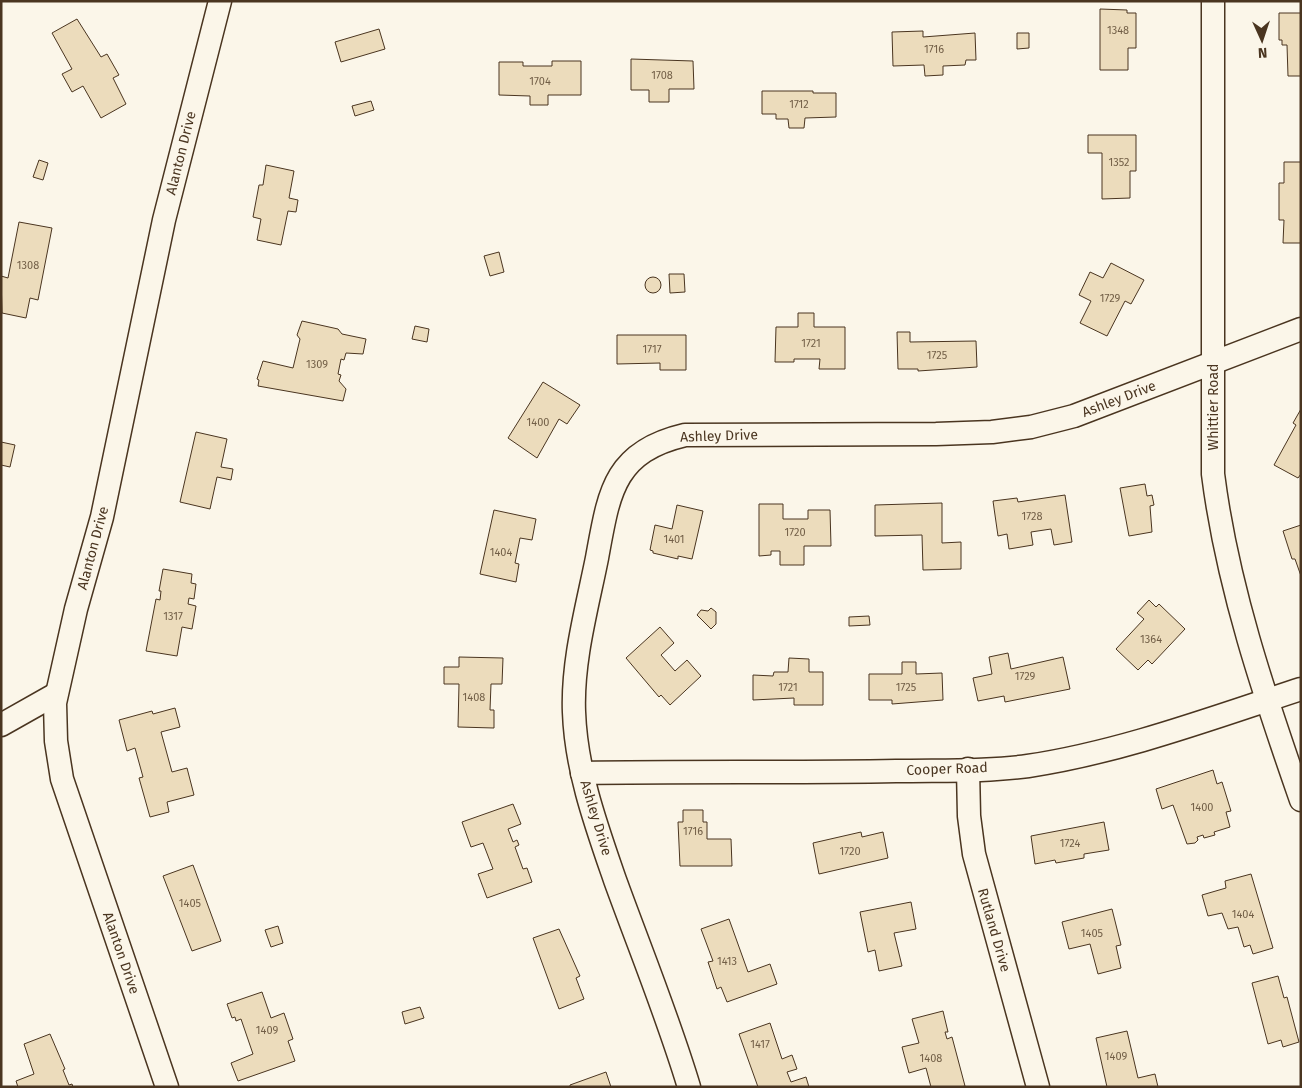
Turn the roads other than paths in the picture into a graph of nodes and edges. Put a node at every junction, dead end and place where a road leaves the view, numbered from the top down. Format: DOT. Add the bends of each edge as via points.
graph roads {
  1 [pos="220,1"];
  2 [pos="1213,1"];
  3 [pos="1301,329"];
  4 [pos="1212,363"];
  5 [pos="1301,689"];
  6 [pos="56,694"];
  7 [pos="1268,700"];
  8 [pos="1,725"];
  9 [pos="968,769"];
  10 [pos="582,773"];
  11 [pos="1301,800"];
  12 [pos="167,1087"];
  13 [pos="689,1087"];
  14 [pos="1038,1087"];
  1 -- 6 [label="street, Alanton Drive" via="164,220 102,517"];
  2 -- 4 [label="street, Whittier Road"];
  3 -- 4 [label="street, Ashley Drive"];
  4 -- 7 [label="street, Whittier Road" via="1213,474 1218,512 1240,608"];
  4 -- 10 [label="street, Ashley Drive" via="1074,416 1031,427 936,434 685,434 649,447 618,476 604,516 576,672 574,711"];
  5 -- 7 [label="street, Cooper Road"];
  6 -- 8 [label="street"];
  6 -- 12 [label="street, Alanton Drive" via="56,741 62,779"];
  7 -- 9 [label="street, Cooper Road" via="1069,759 1026,766"];
  7 -- 11 [label="street, Whittier Road"];
  9 -- 10 [label="street, Cooper Road"];
  9 -- 14 [label="street, Rutland Drive" via="974,854"];
  10 -- 13 [label="street, Ashley Drive" via="594,822"];
}
